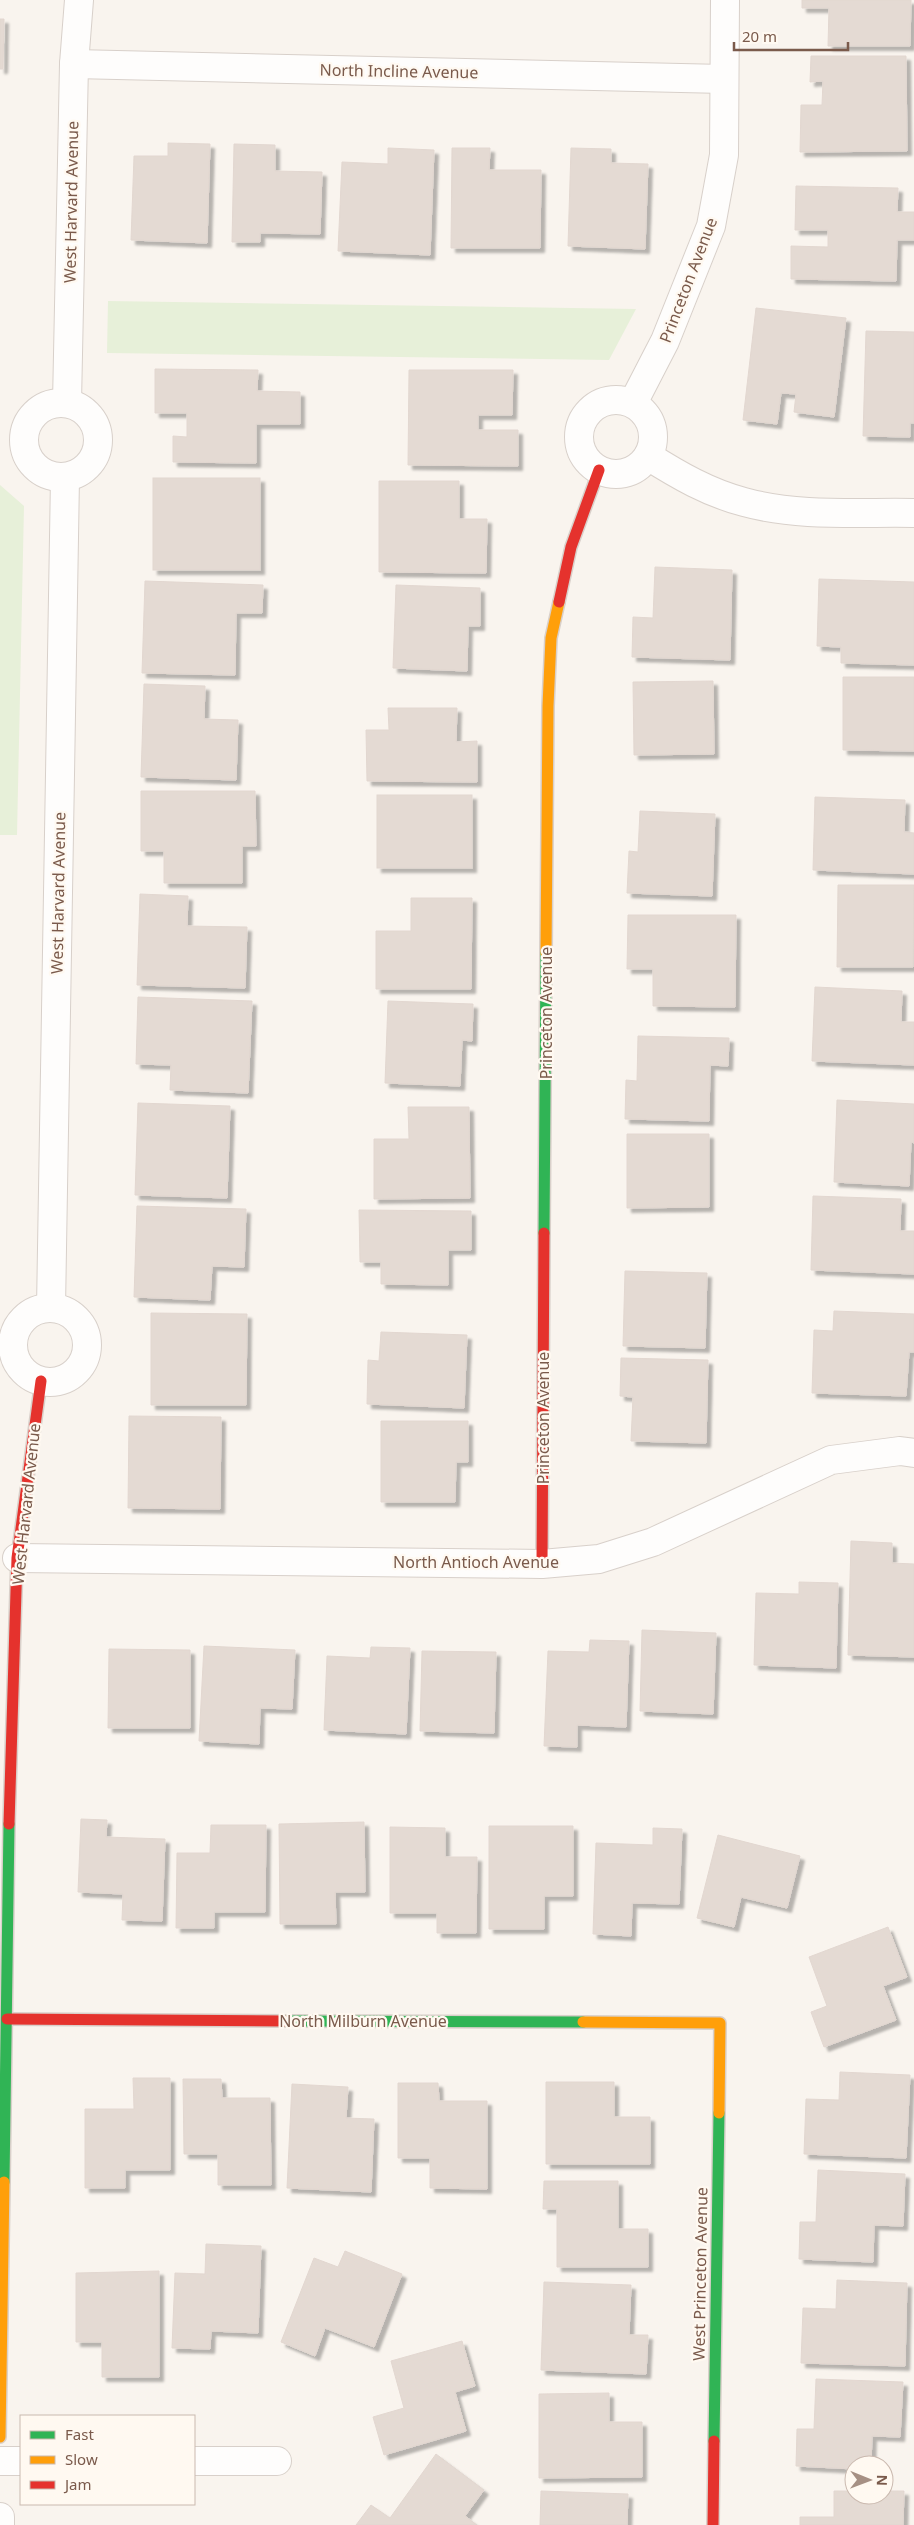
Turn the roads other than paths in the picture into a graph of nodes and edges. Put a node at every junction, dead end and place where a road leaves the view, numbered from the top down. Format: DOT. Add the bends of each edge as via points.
graph roads {
  1 [pos="79,0"];
  2 [pos="725,0"];
  3 [pos="74,64"];
  4 [pos="724,79"];
  5 [pos="633,403"];
  6 [pos="67,404"];
  7 [pos="12,444"];
  8 [pos="648,456"];
  9 [pos="599,470"];
  10 [pos="65,478"];
  11 [pos="914,513"];
  12 [pos="51,1308"];
  13 [pos="6,1350"];
  14 [pos="41,1381"];
  15 [pos="914,1453"];
  16 [pos="17,1558"];
  17 [pos="542,1564"];
  18 [pos="5,1792"];
  19 [pos="7,2019"];
  20 [pos="720,2023"];
  21 [pos="0,2437"];
  22 [pos="0,2461"];
  23 [pos="20,2461"];
  24 [pos="195,2461"];
  25 [pos="277,2461"];
  26 [pos="0,2517"];
  27 [pos="0,2525"];
  28 [pos="712,2525"];
  1 -- 3 [label="street, West Harvard Avenue"];
  2 -- 4 [label="street, Princeton Avenue"];
  3 -- 4 [label="street, North Incline Avenue"];
  3 -- 6 [label="street, West Harvard Avenue"];
  4 -- 5 [label="street, Princeton Avenue" via="724,155 711,226 666,341"];
  5 -- 8 [label="street" via="648,417 653,429 653,445"];
  5 -- 9 [label="street" via="619,399 599,404 588,412 580,426 579,442 584,456"];
  6 -- 7 [label="street" via="56,403 36,413"];
  6 -- 10 [label="street" via="88,414 95,424 98,447 87,468"];
  7 -- 10 [label="street" via="33,466 53,477"];
  8 -- 9 [label="street" via="627,473 617,475"];
  8 -- 11 [label="street" via="690,482 744,502 795,511"];
  9 -- 17 [label="street, Princeton Avenue" via="571,547 551,638"];
  10 -- 12 [label="street, West Harvard Avenue"];
  12 -- 13 [label="street" via="36,1311 22,1320"];
  12 -- 14 [label="street" via="64,1310 82,1326 87,1350 75,1373 53,1382"];
  13 -- 14 [label="street" via="22,1370"];
  14 -- 16 [label="street, West Harvard Avenue"];
  15 -- 17 [label="street, North Antioch Avenue" via="900,1451 831,1460 653,1542 599,1560"];
  16 -- 17 [label="street, North Antioch Avenue"];
  16 -- 18 [label="street, West Harvard Avenue"];
  18 -- 19 [label="street, West Harvard Avenue"];
  19 -- 20 [label="street, North Milburn Avenue"];
  19 -- 21 [label="street, West Harvard Avenue"];
  20 -- 28 [label="street, West Princeton Avenue"];
  22 -- 23 [label="street"];
  24 -- 25 [label="street"];
  26 -- 27 [label="street"];
}
